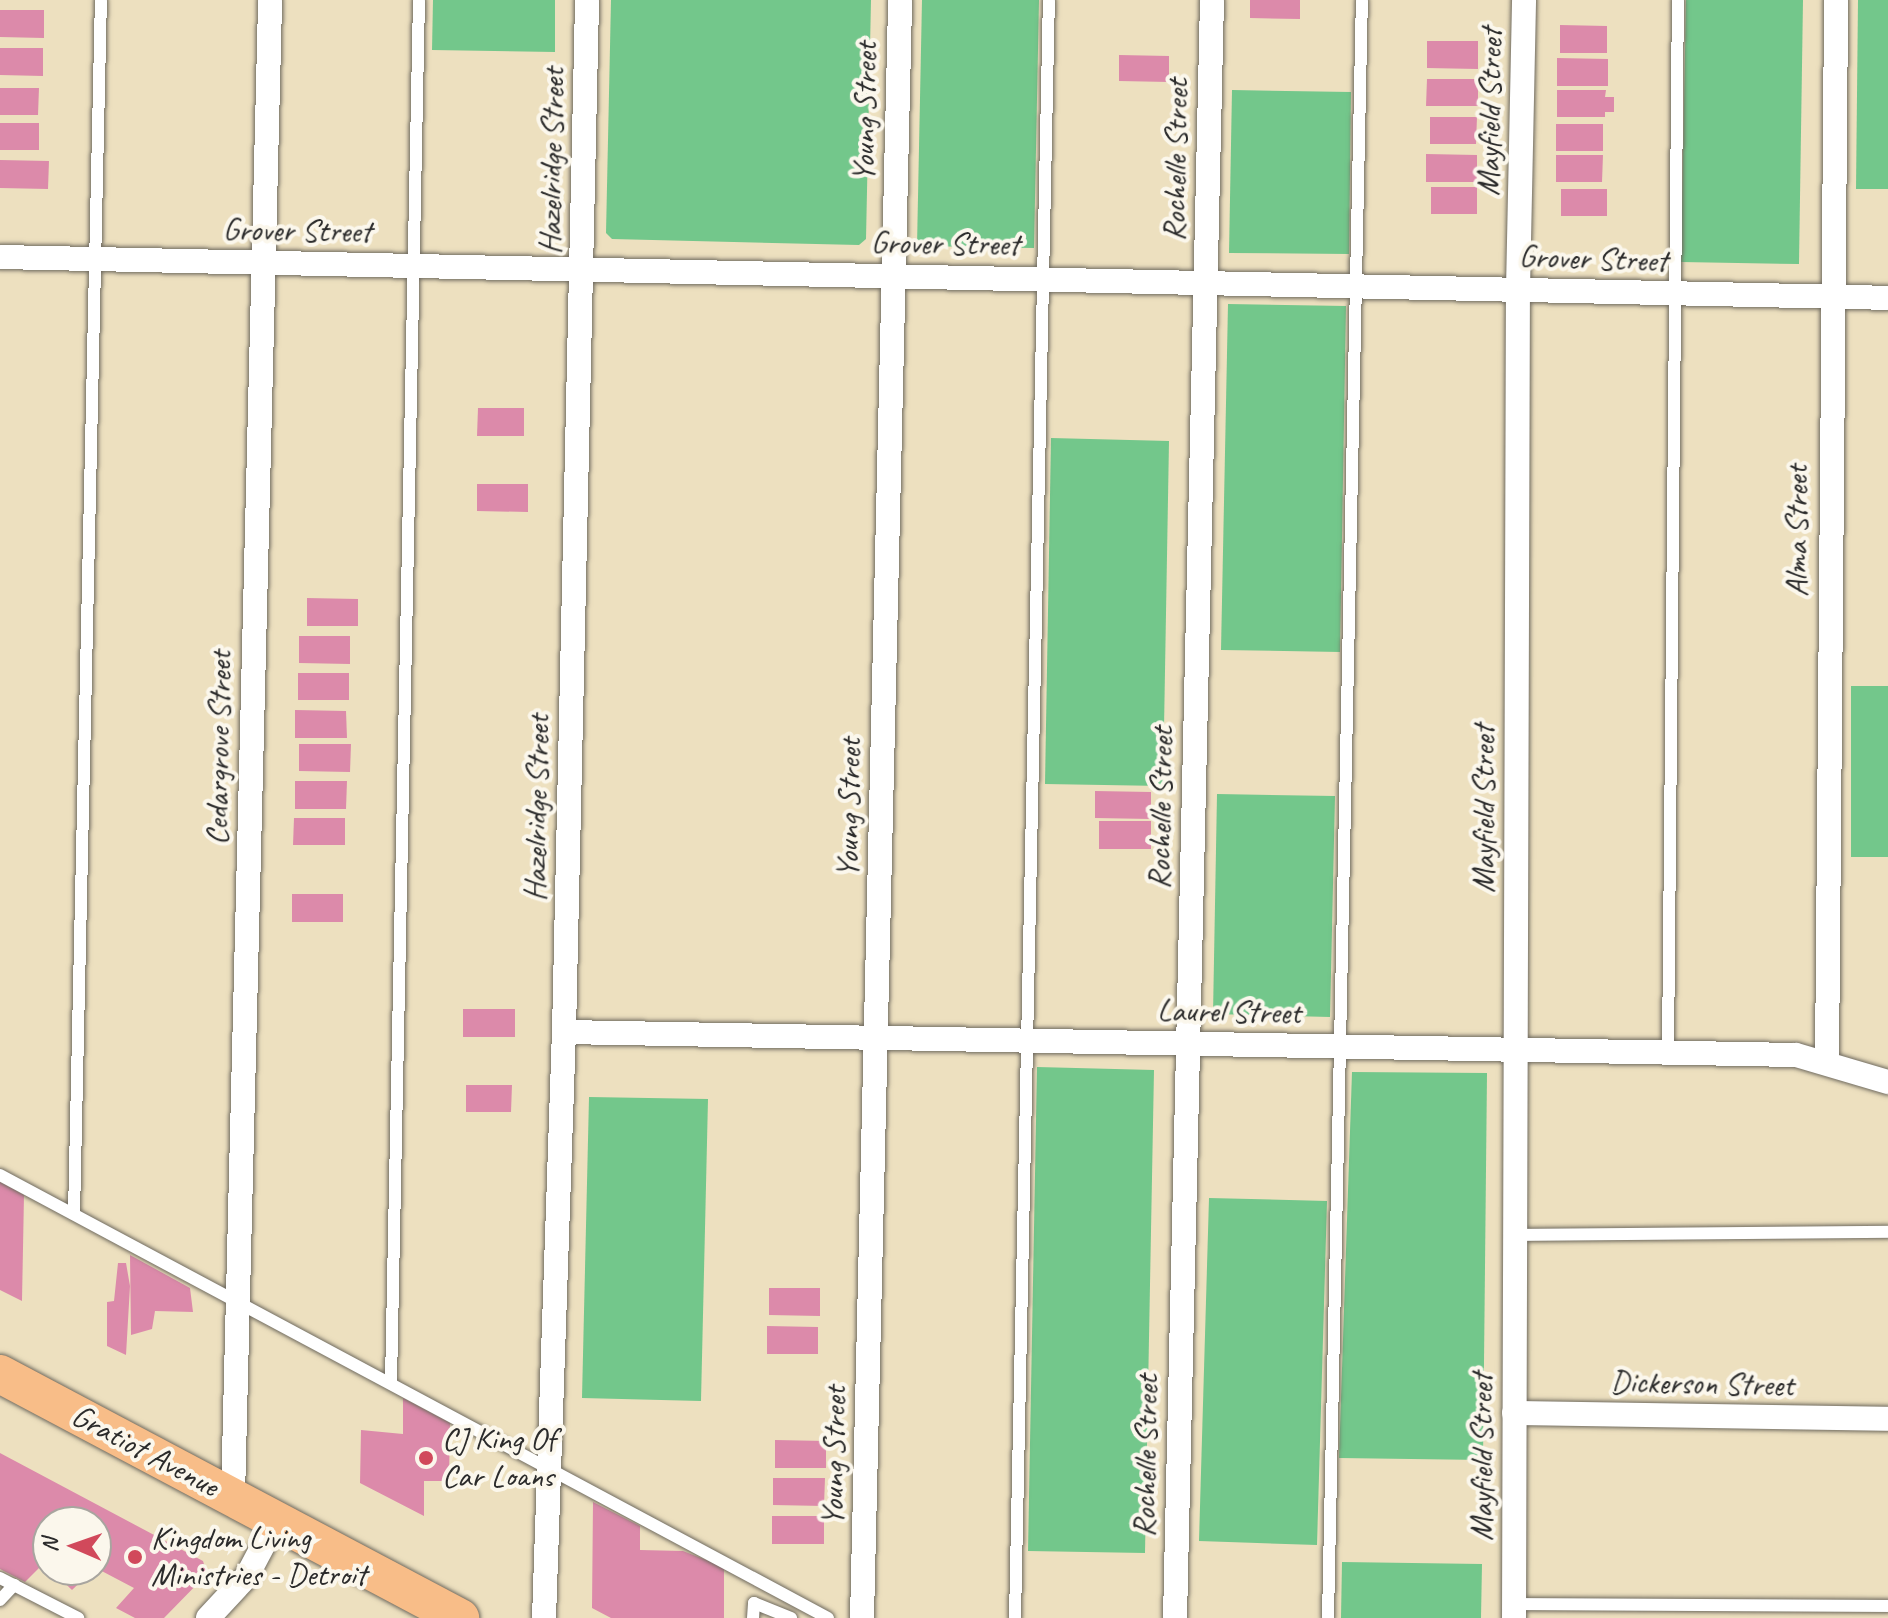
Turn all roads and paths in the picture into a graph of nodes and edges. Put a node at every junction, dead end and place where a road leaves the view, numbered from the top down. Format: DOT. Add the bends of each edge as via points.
graph roads {
  1 [pos="101,0"];
  2 [pos="270,0"];
  3 [pos="419,0"];
  4 [pos="587,0"];
  5 [pos="900,0"];
  6 [pos="1049,0"];
  7 [pos="1212,0"];
  8 [pos="1362,0"];
  9 [pos="1524,0"];
  10 [pos="1678,0"];
  11 [pos="1836,0"];
  12 [pos="0,257"];
  13 [pos="93,259"];
  14 [pos="263,263"];
  15 [pos="412,266"];
  16 [pos="581,269"];
  17 [pos="893,275"];
  18 [pos="1042,278"];
  19 [pos="1205,281"];
  20 [pos="1355,284"];
  21 [pos="1518,289"];
  22 [pos="1672,294"];
  23 [pos="1830,297"];
  24 [pos="1888,298"];
  25 [pos="564,1032"];
  26 [pos="876,1038"];
  27 [pos="1025,1040"];
  28 [pos="1188,1043"];
  29 [pos="1340,1046"];
  30 [pos="1516,1049"];
  31 [pos="1668,1052"];
  32 [pos="1827,1063"];
  33 [pos="1888,1082"];
  34 [pos="0,1175"];
  35 [pos="74,1214"];
  36 [pos="1888,1232"];
  37 [pos="1515,1235"];
  38 [pos="238,1300"];
  39 [pos="0,1374"];
  40 [pos="391,1382"];
  41 [pos="1514,1413"];
  42 [pos="1888,1419"];
  43 [pos="551,1467"];
  44 [pos="233,1497"];
  45 [pos="276,1521"];
  46 [pos="0,1578"];
  47 [pos="14,1585"];
  48 [pos="0,1600"];
  49 [pos="1888,1606"];
  50 [pos="1514,1611"];
  51 [pos="78,1618"];
  52 [pos="208,1618"];
  53 [pos="460,1618"];
  54 [pos="544,1618"];
  55 [pos="753,1618"];
  56 [pos="791,1618"];
  57 [pos="828,1618"];
  58 [pos="862,1618"];
  59 [pos="1015,1618"];
  60 [pos="1175,1618"];
  61 [pos="1328,1618"];
  1 -- 13 [label="lane"];
  2 -- 14 [label="street, Cedargrove Street"];
  3 -- 15 [label="lane"];
  4 -- 16 [label="street, Hazelridge Street"];
  5 -- 17 [label="street, Young Street"];
  6 -- 18 [label="lane"];
  7 -- 19 [label="street, Rochelle Street"];
  8 -- 20 [label="lane"];
  9 -- 21 [label="street, Mayfield Street"];
  10 -- 22 [label="lane"];
  11 -- 23 [label="street, Alma Street"];
  12 -- 13 [label="street, Grover Street"];
  13 -- 14 [label="street, Grover Street"];
  13 -- 35 [label="lane"];
  14 -- 15 [label="street, Grover Street"];
  14 -- 38 [label="street, Cedargrove Street"];
  15 -- 16 [label="street, Grover Street"];
  15 -- 40 [label="lane"];
  16 -- 17 [label="street, Grover Street"];
  16 -- 25 [label="street, Hazelridge Street"];
  17 -- 18 [label="street, Grover Street"];
  17 -- 26 [label="street, Young Street"];
  18 -- 19 [label="street, Grover Street"];
  18 -- 27 [label="lane"];
  19 -- 20 [label="street, Grover Street"];
  19 -- 28 [label="street, Rochelle Street"];
  20 -- 21 [label="street, Grover Street"];
  20 -- 29 [label="lane"];
  21 -- 22 [label="street, Grover Street"];
  21 -- 30 [label="street, Mayfield Street"];
  22 -- 23 [label="street, Grover Street"];
  22 -- 31 [label="lane"];
  23 -- 24 [label="street, Grover Street"];
  23 -- 32 [label="street, Alma Street"];
  25 -- 26 [label="street, Laurel Street"];
  25 -- 43 [label="street, Hazelridge Street"];
  26 -- 27 [label="street, Laurel Street"];
  26 -- 58 [label="street, Young Street"];
  27 -- 28 [label="street, Laurel Street"];
  27 -- 59 [label="lane"];
  28 -- 29 [label="street, Laurel Street"];
  28 -- 60 [label="street, Rochelle Street"];
  29 -- 30 [label="street, Laurel Street"];
  29 -- 61 [label="lane"];
  30 -- 31 [label="street, Laurel Street"];
  30 -- 37 [label="street, Mayfield Street"];
  31 -- 32 [label="street, Laurel Street" via="1796,1055"];
  32 -- 33 [label="street, Laurel Street"];
  34 -- 35 [label="lane"];
  35 -- 38 [label="lane"];
  36 -- 37 [label="lane"];
  37 -- 41 [label="street, Mayfield Street"];
  38 -- 40 [label="lane"];
  38 -- 44 [label="street, Cedargrove Street"];
  39 -- 44 [label="main road, Gratiot Avenue"];
  40 -- 43 [label="lane"];
  41 -- 42 [label="street, Dickerson Street"];
  41 -- 50 [label="street, Mayfield Street"];
  43 -- 54 [label="street, Hazelridge Street"];
  43 -- 57 [label="lane"];
  44 -- 45 [label="main road, Gratiot Avenue"];
  45 -- 52 [label="street" via="247,1576"];
  45 -- 53 [label="main road, Gratiot Avenue"];
  46 -- 47 [label="lane"];
  47 -- 48 [label="lane"];
  47 -- 51 [label="lane"];
  49 -- 50 [label="lane"];
  55 -- 56 [label="lane" via="754,1603"];
}
